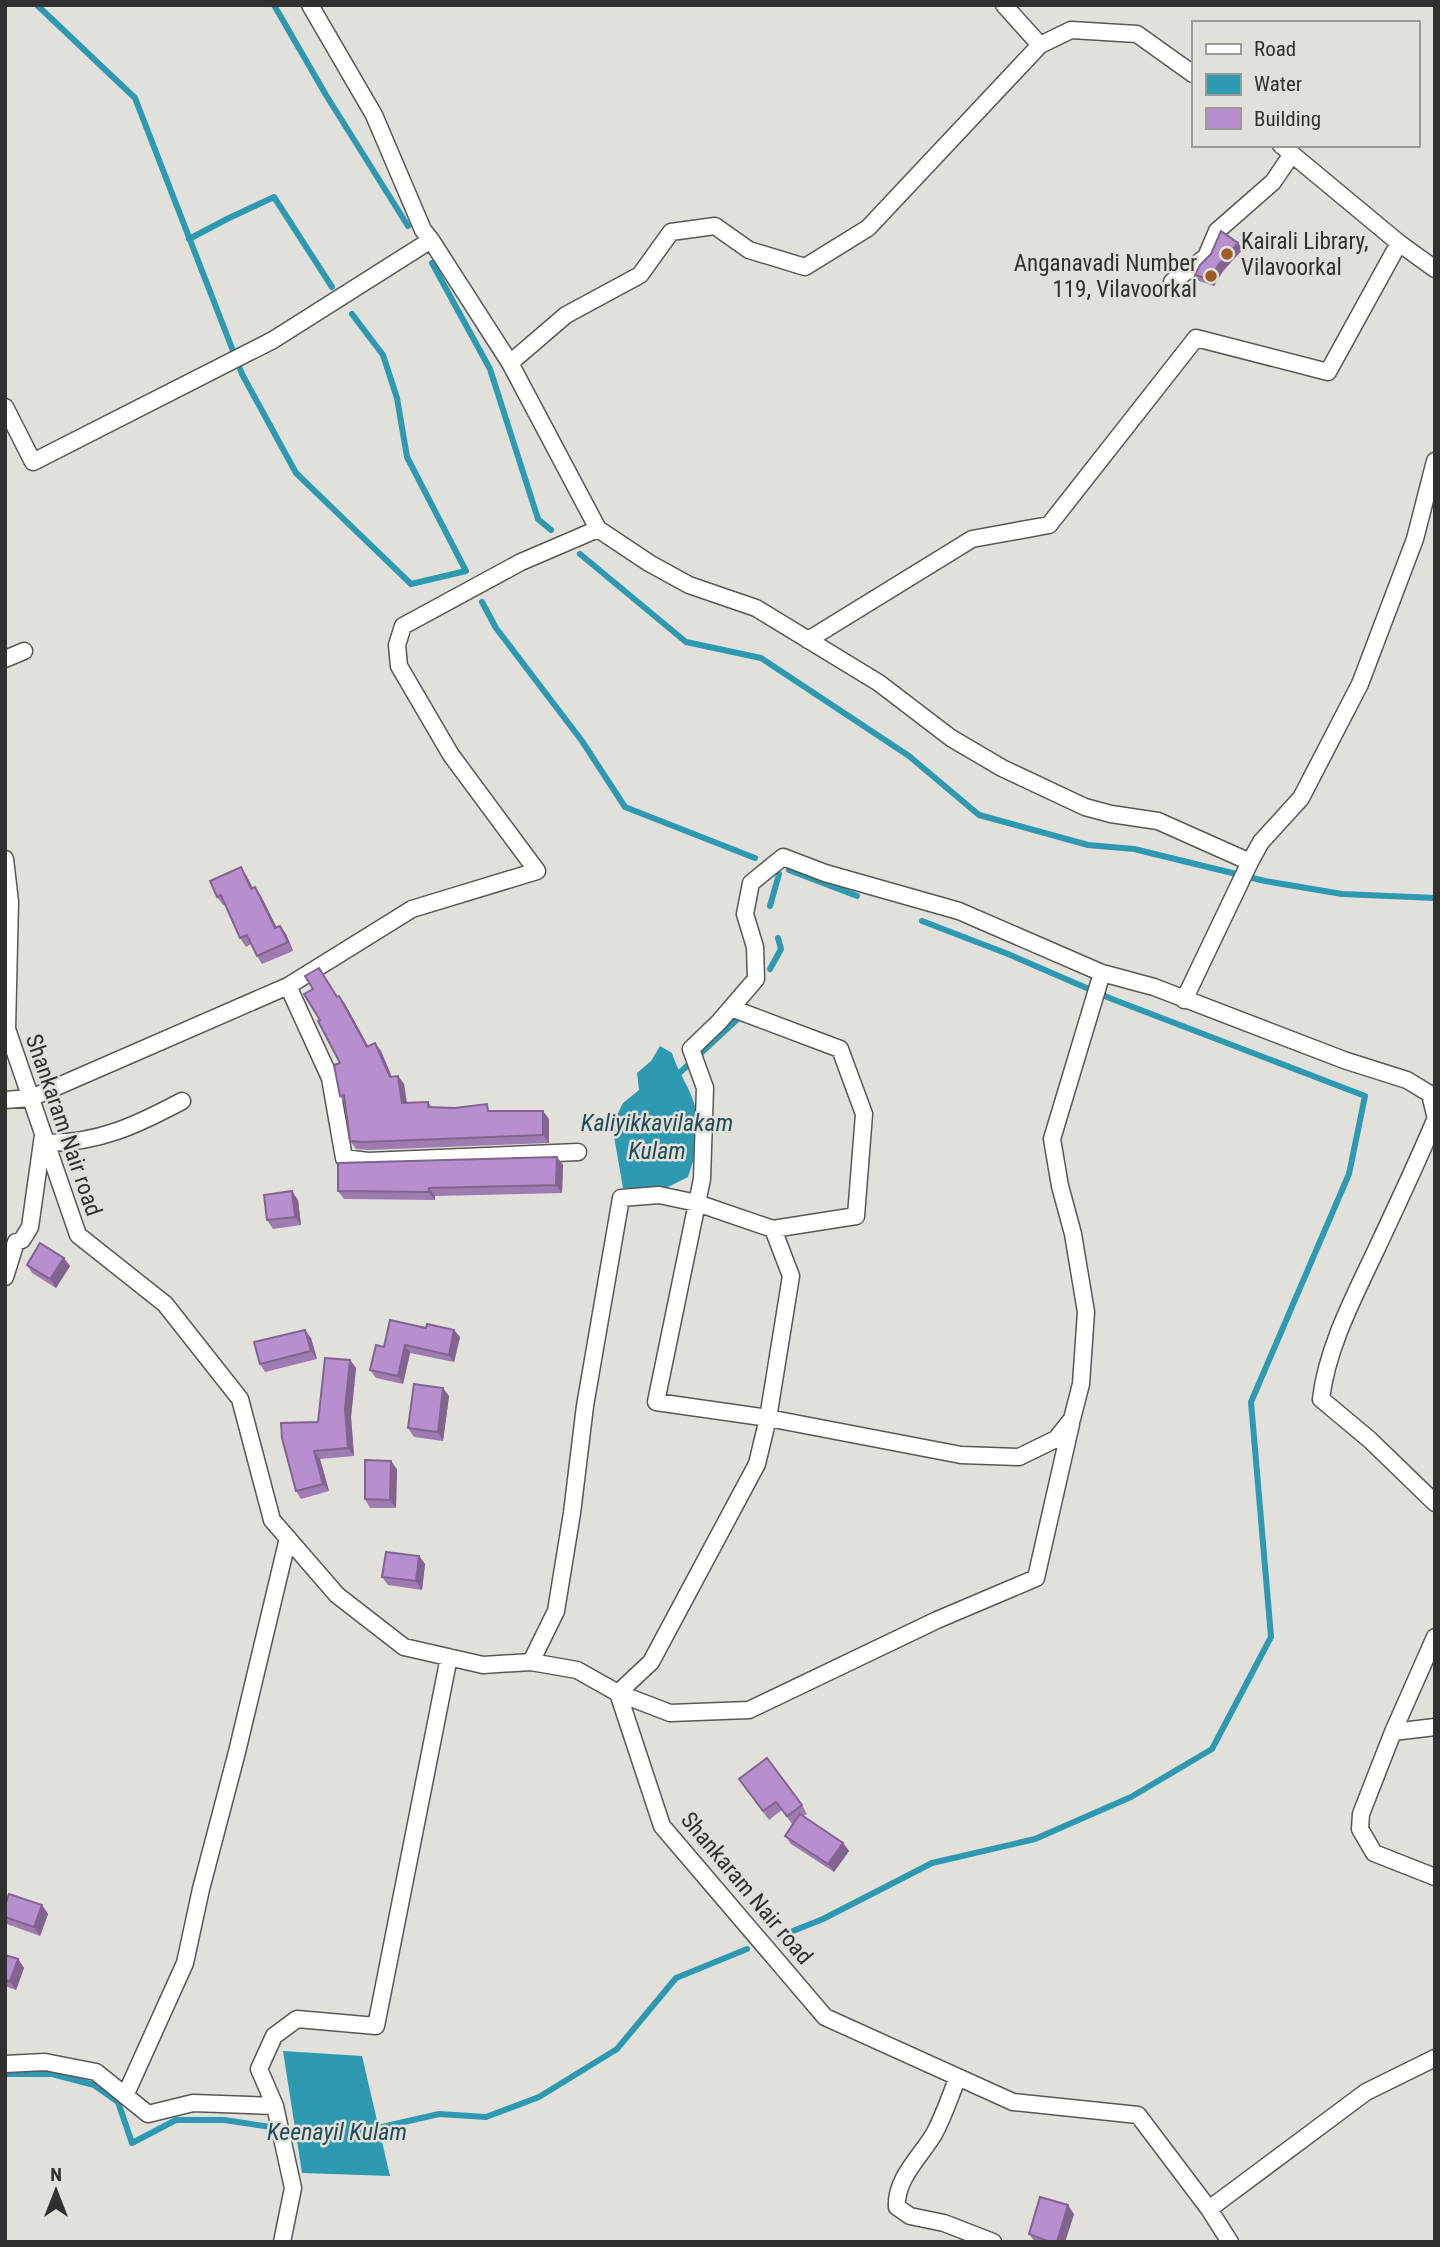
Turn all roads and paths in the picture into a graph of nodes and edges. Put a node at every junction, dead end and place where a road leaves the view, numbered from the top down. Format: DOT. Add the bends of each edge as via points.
graph roads {
  1 [pos="310,5"];
  2 [pos="1004,5"];
  3 [pos="1040,45"];
  4 [pos="1192,73"];
  5 [pos="1287,150"];
  6 [pos="431,240"];
  7 [pos="1399,243"];
  8 [pos="1435,269"];
  9 [pos="1172,282"];
  10 [pos="510,363"];
  11 [pos="5,407"];
  12 [pos="1435,461"];
  13 [pos="598,528"];
  14 [pos="808,640"];
  15 [pos="24,651"];
  16 [pos="5,659"];
  17 [pos="5,859"];
  18 [pos="1250,863"];
  19 [pos="288,986"];
  20 [pos="1099,986"];
  21 [pos="1184,1000"];
  22 [pos="731,1008"];
  23 [pos="31,1098"];
  24 [pos="5,1100"];
  25 [pos="182,1101"];
  26 [pos="1435,1117"];
  27 [pos="45,1138"];
  28 [pos="578,1152"];
  29 [pos="696,1203"];
  30 [pos="773,1230"];
  31 [pos="5,1277"];
  32 [pos="768,1418"];
  33 [pos="1072,1419"];
  34 [pos="1435,1503"];
  35 [pos="288,1538"];
  36 [pos="1435,1637"];
  37 [pos="449,1657"];
  38 [pos="531,1662"];
  39 [pos="618,1693"];
  40 [pos="1435,1727"];
  41 [pos="1393,1732"];
  42 [pos="1435,1877"];
  43 [pos="1435,2058"];
  44 [pos="5,2064"];
  45 [pos="958,2077"];
  46 [pos="125,2096"];
  47 [pos="276,2110"];
  48 [pos="1209,2209"];
  49 [pos="282,2242"];
  50 [pos="993,2242"];
  51 [pos="1230,2242"];
  1 -- 6 [label="street" via="374,115"];
  2 -- 3 [label="street"];
  3 -- 4 [label="street" via="1071,30 1137,34"];
  3 -- 10 [label="street" via="868,228 805,267 749,250 715,226 671,232 640,275 566,315"];
  5 -- 7 [label="street"];
  5 -- 9 [label="street" via="1273,181 1217,231 1206,257"];
  6 -- 10 [label="street"];
  6 -- 11 [label="street" via="273,340 33,462"];
  7 -- 8 [label="street"];
  7 -- 14 [label="street" via="1328,372 1196,338 1049,525 972,539"];
  10 -- 13 [label="street"];
  12 -- 18 [label="street" via="1415,539 1360,684 1301,798 1261,842"];
  13 -- 14 [label="street" via="649,563 689,584 756,608"];
  13 -- 19 [label="street" via="521,562 403,626 397,645 399,666 450,755 537,871 412,909"];
  14 -- 18 [label="street" via="1002,768 1085,807 1158,821"];
  15 -- 16 [label="street"];
  17 -- 23 [label="street, Shankaram Nair road" via="10,902 7,1029"];
  18 -- 21 [label="street"];
  19 -- 23 [label="street"];
  19 -- 28 [label="street" via="330,1078 344,1158 368,1161"];
  20 -- 21 [label="street" via="1154,987"];
  20 -- 22 [label="street" via="959,911 783,857 751,883 745,914 755,947 756,979"];
  20 -- 33 [label="street" via="1052,1139 1086,1312 1082,1384"];
  21 -- 26 [label="street" via="1407,1080 1430,1094"];
  22 -- 29 [label="street" via="691,1049 705,1088 702,1179"];
  22 -- 30 [label="street" via="840,1049 864,1114 856,1216"];
  23 -- 24 [label="street"];
  23 -- 27 [label="street, Shankaram Nair road"];
  25 -- 27 [label="street" via="111,1135 72,1143"];
  26 -- 34 [label="street" via="1356,1292 1324,1374 1321,1399"];
  27 -- 31 [label="street" via="30,1227 12,1248"];
  27 -- 35 [label="street, Shankaram Nair road" via="78,1235 165,1304 240,1399 272,1520"];
  29 -- 30 [label="street"];
  29 -- 32 [label="street" via="656,1402"];
  29 -- 38 [label="street" via="659,1195 621,1198 556,1611"];
  30 -- 32 [label="street" via="791,1276"];
  32 -- 33 [label="street" via="961,1455 1019,1457 1056,1439"];
  32 -- 39 [label="street" via="757,1464 651,1662"];
  33 -- 39 [label="street" via="1035,1578 749,1710 670,1713"];
  35 -- 37 [label="street, Shankaram Nair road" via="337,1595 404,1647"];
  35 -- 46 [label="street" via="185,1963"];
  36 -- 41 [label="street"];
  37 -- 38 [label="street, Shankaram Nair road" via="483,1665"];
  37 -- 47 [label="street" via="376,2026 297,2018 274,2036 259,2069"];
  38 -- 39 [label="street, Shankaram Nair road" via="577,1670"];
  39 -- 45 [label="street, Shankaram Nair road" via="662,1826 825,2017"];
  40 -- 41 [label="street"];
  41 -- 42 [label="street" via="1361,1814 1360,1829 1374,1853"];
  43 -- 48 [label="street" via="1366,2092"];
  44 -- 46 [label="street" via="45,2062 96,2071"];
  45 -- 48 [label="street, Shankaram Nair road" via="1013,2102 1138,2115"];
  45 -- 50 [label="street" via="934,2132 896,2195 897,2207 910,2216"];
  46 -- 47 [label="street" via="148,2114 193,2103"];
  47 -- 49 [label="street" via="293,2188"];
  48 -- 51 [label="street, Shankaram Nair road"];
}
